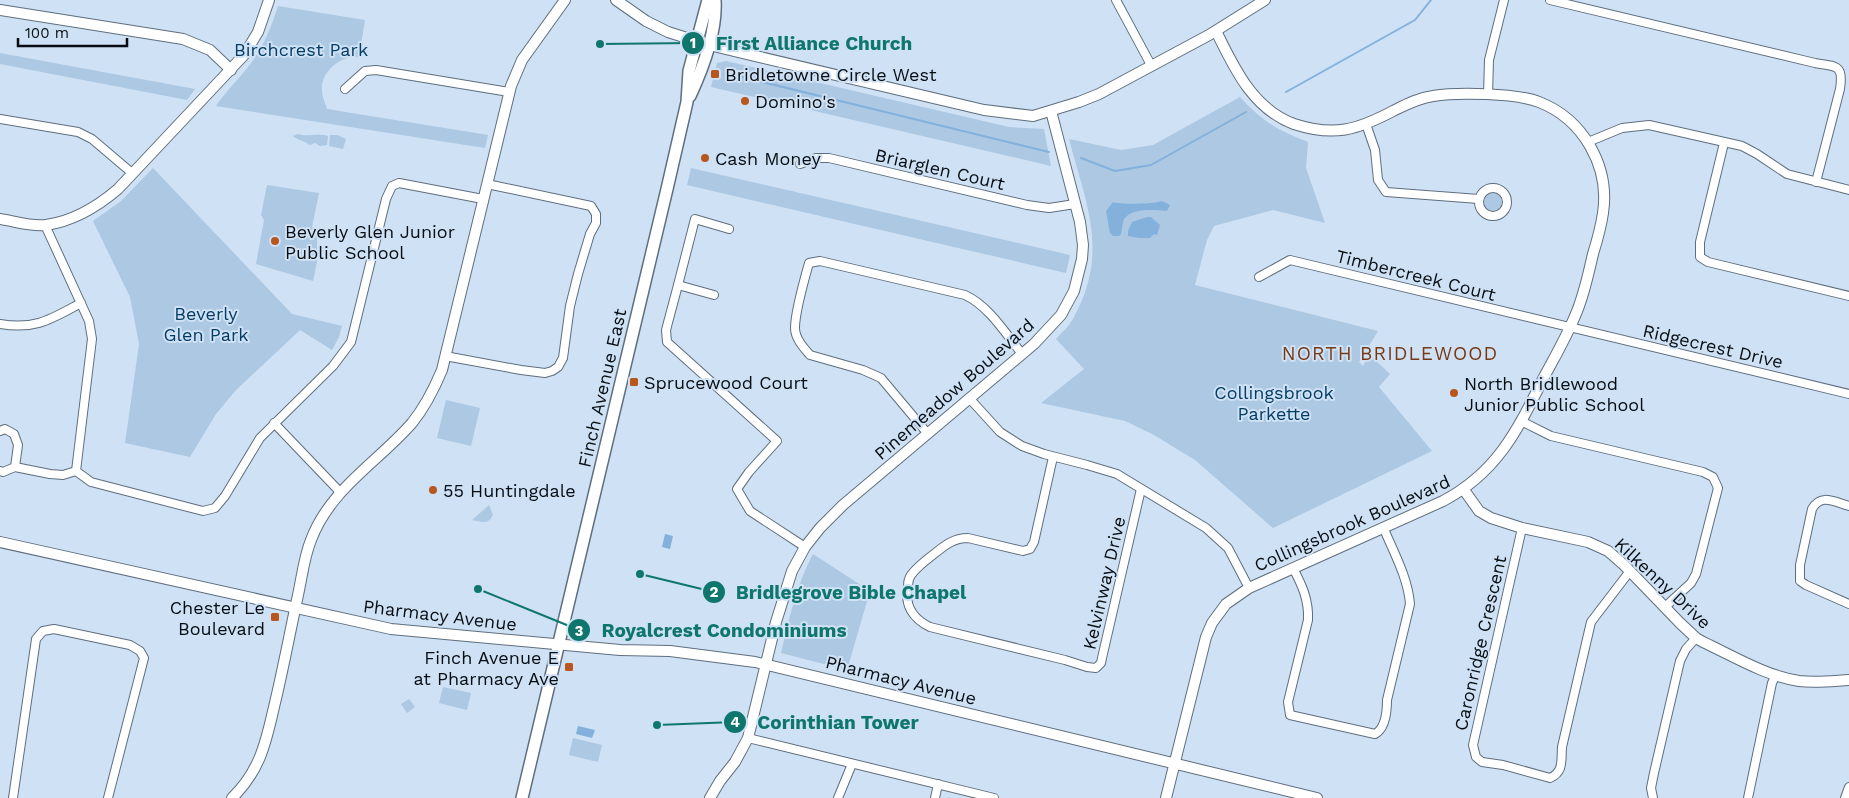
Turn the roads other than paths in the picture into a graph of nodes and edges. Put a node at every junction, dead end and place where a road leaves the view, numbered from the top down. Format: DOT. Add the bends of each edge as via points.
graph roads {
  1 [pos="269,0"];
  2 [pos="565,0"];
  3 [pos="616,0"];
  4 [pos="708,0"];
  5 [pos="715,0"];
  6 [pos="1116,0"];
  7 [pos="1265,0"];
  8 [pos="1504,0"];
  9 [pos="1550,0"];
  10 [pos="0,10"];
  11 [pos="1216,31"];
  12 [pos="696,42"];
  13 [pos="709,45"];
  14 [pos="1151,65"];
  15 [pos="231,70"];
  16 [pos="345,89"];
  17 [pos="509,92"];
  18 [pos="1488,95"];
  19 [pos="687,102"];
  20 [pos="1051,111"];
  21 [pos="0,118"];
  22 [pos="1366,124"];
  23 [pos="1588,142"];
  24 [pos="1724,143"];
  25 [pos="800,164"];
  26 [pos="132,174"];
  27 [pos="1816,182"];
  28 [pos="487,184"];
  29 [pos="1849,190"];
  30 [pos="483,199"];
  31 [pos="1479,199"];
  32 [pos="1075,204"];
  33 [pos="0,218"];
  34 [pos="45,225"];
  35 [pos="729,229"];
  36 [pos="1259,277"];
  37 [pos="678,285"];
  38 [pos="714,295"];
  39 [pos="1849,296"];
  40 [pos="81,303"];
  41 [pos="0,324"];
  42 [pos="1569,328"];
  43 [pos="1022,354"];
  44 [pos="445,356"];
  45 [pos="1849,394"];
  46 [pos="970,399"];
  47 [pos="1521,421"];
  48 [pos="274,423"];
  49 [pos="0,431"];
  50 [pos="928,434"];
  51 [pos="1053,457"];
  52 [pos="15,468"];
  53 [pos="0,471"];
  54 [pos="76,471"];
  55 [pos="1141,489"];
  56 [pos="1464,490"];
  57 [pos="340,492"];
  58 [pos="1849,506"];
  59 [pos="1522,528"];
  60 [pos="1384,529"];
  61 [pos="0,542"];
  62 [pos="805,547"];
  63 [pos="1293,568"];
  64 [pos="1630,571"];
  65 [pos="1249,588"];
  66 [pos="1849,604"];
  67 [pos="1665,607"];
  68 [pos="295,608"];
  69 [pos="1696,638"];
  70 [pos="559,644"];
  71 [pos="766,664"];
  72 [pos="1776,675"];
  73 [pos="1849,680"];
  74 [pos="748,738"];
  75 [pos="852,764"];
  76 [pos="1175,764"];
  77 [pos="938,784"];
  78 [pos="1849,787"];
  79 [pos="13,798"];
  80 [pos="108,798"];
  81 [pos="232,798"];
  82 [pos="522,798"];
  83 [pos="710,798"];
  84 [pos="838,798"];
  85 [pos="935,798"];
  86 [pos="994,798"];
  87 [pos="1166,798"];
  88 [pos="1317,798"];
  89 [pos="1653,798"];
  90 [pos="1748,798"];
  91 [pos="1845,798"];
  1 -- 15 [label="street" via="252,45"];
  2 -- 17 [label="street" via="522,60"];
  3 -- 12 [label="street" via="668,32"];
  4 -- 12 [label="main road, Finch Avenue East"];
  5 -- 13 [label="main road, Finch Avenue East"];
  6 -- 14 [label="street"];
  7 -- 11 [label="street"];
  8 -- 18 [label="street" via="1489,60"];
  9 -- 27 [label="street" via="1832,65 1842,78"];
  10 -- 15 [label="street" via="183,39 210,50"];
  11 -- 14 [label="street"];
  11 -- 22 [label="street, Collingsbrook Boulevard" via="1247,88 1272,112 1295,124 1323,130 1351,129"];
  12 -- 13 [label="street"];
  12 -- 19 [label="main road, Finch Avenue East" via="689,71"];
  13 -- 19 [label="main road, Finch Avenue East"];
  13 -- 20 [label="street" via="984,110 1033,116"];
  14 -- 20 [label="street" via="1099,94"];
  15 -- 26 [label="street"];
  16 -- 17 [label="street" via="365,71 376,70"];
  17 -- 28 [label="street"];
  18 -- 22 [label="street, Collingsbrook Boulevard" via="1431,96"];
  18 -- 23 [label="street, Collingsbrook Boulevard" via="1509,95 1538,101 1568,120"];
  19 -- 70 [label="main road, Finch Avenue East"];
  20 -- 32 [label="street, Pinemeadow Boulevard"];
  21 -- 26 [label="street" via="78,132 92,138"];
  22 -- 31 [label="street" via="1375,150 1378,180 1386,192"];
  23 -- 24 [label="street" via="1622,128 1649,125"];
  23 -- 42 [label="street, Collingsbrook Boulevard" via="1604,185 1603,212 1583,296"];
  24 -- 27 [label="street" via="1742,146 1787,174"];
  24 -- 39 [label="street" via="1700,242 1700,257 1708,262"];
  25 -- 32 [label="street, Briarglen Court" via="816,158 829,158 1027,205 1049,208"];
  26 -- 34 [label="street" via="102,203 80,216"];
  27 -- 29 [label="street"];
  28 -- 30 [label="street"];
  28 -- 44 [label="street" via="591,206 596,214 596,223 578,274 563,358 558,367 545,373"];
  30 -- 44 [label="street"];
  30 -- 48 [label="street" via="399,183 392,186 350,342 333,366"];
  32 -- 43 [label="street, Pinemeadow Boulevard" via="1083,245 1078,280 1061,314"];
  33 -- 34 [label="street"];
  34 -- 40 [label="street"];
  35 -- 37 [label="street" via="695,219"];
  36 -- 42 [label="street, Timbercreek Court" via="1290,260"];
  37 -- 38 [label="street"];
  37 -- 62 [label="street" via="666,330 667,342 777,441 737,490 750,511"];
  40 -- 41 [label="street" via="38,324 17,327"];
  40 -- 54 [label="street" via="92,339"];
  42 -- 45 [label="street, Ridgecrest Drive"];
  42 -- 47 [label="street, Collingsbrook Boulevard"];
  43 -- 46 [label="street, Pinemeadow Boulevard"];
  43 -- 50 [label="street" via="988,312 965,295 820,260 809,263 795,329 804,349 810,355 881,378"];
  44 -- 57 [label="street" via="435,385 419,413"];
  46 -- 50 [label="street, Pinemeadow Boulevard"];
  46 -- 51 [label="street" via="1000,432 1022,446"];
  47 -- 56 [label="street, Collingsbrook Boulevard" via="1499,456"];
  47 -- 67 [label="street" via="1551,436 1713,477 1718,488 1696,574 1692,583"];
  48 -- 54 [label="street" via="249,455 225,496 214,508 203,511 91,482"];
  48 -- 57 [label="street"];
  49 -- 52 [label="street" via="5,429 14,434 18,445"];
  50 -- 62 [label="street, Pinemeadow Boulevard" via="843,505"];
  51 -- 55 [label="street" via="1112,473"];
  51 -- 55 [label="street, Kelvinway Drive" via="1030,549 1023,551 968,538 948,543 920,564 909,577 907,601 920,622 1096,668 1101,663"];
  52 -- 53 [label="street"];
  52 -- 54 [label="street" via="63,475"];
  55 -- 65 [label="street" via="1212,532 1228,548"];
  56 -- 59 [label="street, Kilkenny Drive" via="1485,516"];
  56 -- 60 [label="street, Collingsbrook Boulevard"];
  57 -- 68 [label="street" via="311,539"];
  58 -- 66 [label="street" via="1822,499 1816,502 1799,574 1800,581 1806,585"];
  59 -- 64 [label="street, Kilkenny Drive" via="1599,546"];
  59 -- 64 [label="street, Caronridge Crescent" via="1472,745 1476,757 1482,762 1550,778 1558,774 1591,622"];
  60 -- 63 [label="street, Collingsbrook Boulevard"];
  60 -- 63 [label="street" via="1406,582 1410,604 1386,716 1382,728 1375,734 1290,715 1288,702 1309,609"];
  61 -- 68 [label="street, Pharmacy Avenue"];
  62 -- 71 [label="street, Pinemeadow Boulevard" via="788,583"];
  63 -- 65 [label="street, Collingsbrook Boulevard"];
  64 -- 67 [label="street, Kilkenny Drive"];
  65 -- 76 [label="street, Collingsbrook Boulevard" via="1226,604 1206,637"];
  67 -- 69 [label="street, Kilkenny Drive"];
  68 -- 70 [label="street, Pharmacy Avenue" via="391,629"];
  68 -- 81 [label="street" via="262,755 254,771"];
  69 -- 72 [label="street, Kilkenny Drive"];
  69 -- 89 [label="street" via="1680,661 1651,788"];
  70 -- 71 [label="street, Pharmacy Avenue" via="670,651"];
  70 -- 82 [label="main road, Finch Avenue East"];
  71 -- 74 [label="street, Pinemeadow Boulevard"];
  71 -- 76 [label="street, Pharmacy Avenue"];
  72 -- 73 [label="street, Kilkenny Drive" via="1808,682"];
  72 -- 90 [label="street"];
  74 -- 75 [label="street"];
  74 -- 83 [label="street, Pinemeadow Boulevard"];
  75 -- 77 [label="street"];
  75 -- 84 [label="street"];
  76 -- 87 [label="street, Collingsbrook Boulevard"];
  76 -- 88 [label="street, Pharmacy Avenue"];
  77 -- 85 [label="street"];
  77 -- 86 [label="street"];
  78 -- 91 [label="street"];
  79 -- 80 [label="street" via="36,639 43,631 54,629 130,645 140,650 144,658"];
}
